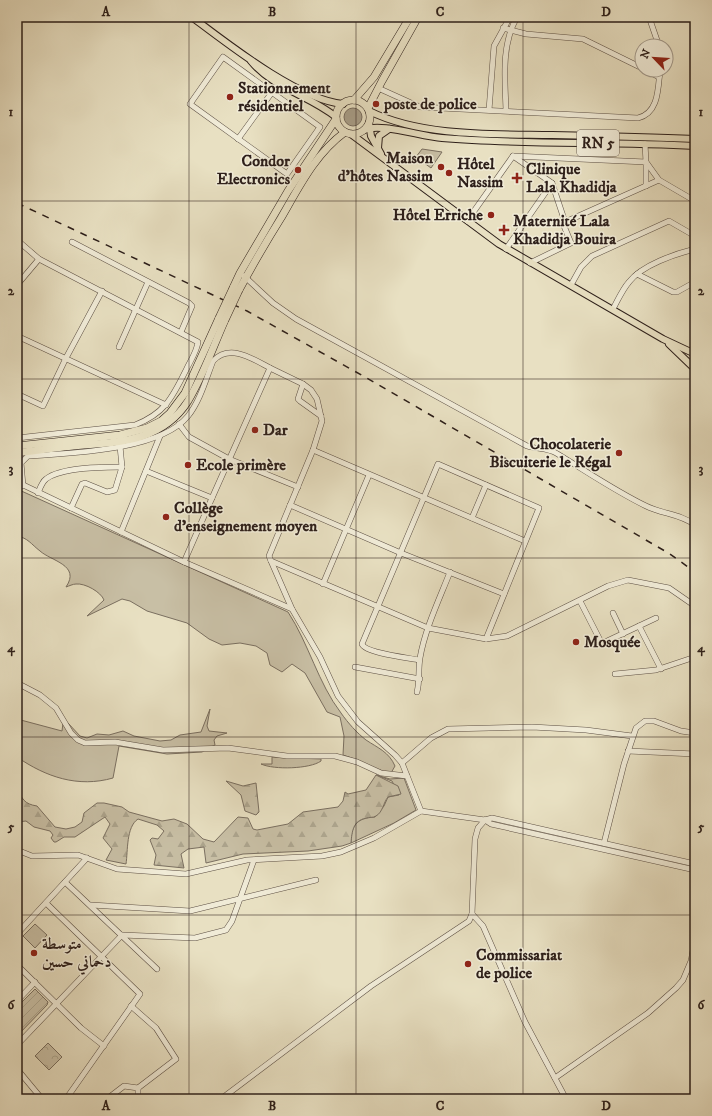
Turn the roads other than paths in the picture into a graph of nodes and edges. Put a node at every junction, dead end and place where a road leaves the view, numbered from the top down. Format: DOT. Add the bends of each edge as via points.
graph roads {
  1 [pos="192,17"];
  2 [pos="410,17"];
  3 [pos="418,17"];
  4 [pos="510,17"];
  5 [pos="517,17"];
  6 [pos="648,17"];
  7 [pos="503,28"];
  8 [pos="511,31"];
  9 [pos="656,38"];
  10 [pos="248,59"];
  11 [pos="634,64"];
  12 [pos="659,78"];
  13 [pos="278,84"];
  14 [pos="378,88"];
  15 [pos="272,93"];
  16 [pos="354,100"];
  17 [pos="343,104"];
  18 [pos="368,110"];
  19 [pos="490,110"];
  20 [pos="506,110"];
  21 [pos="336,118"];
  22 [pos="368,127"];
  23 [pos="323,128"];
  24 [pos="389,129"];
  25 [pos="348,133"];
  26 [pos="238,139"];
  27 [pos="695,139"];
  28 [pos="645,144"];
  29 [pos="695,146"];
  30 [pos="380,153"];
  31 [pos="513,156"];
  32 [pos="388,162"];
  33 [pos="646,162"];
  34 [pos="659,180"];
  35 [pos="552,183"];
  36 [pos="646,186"];
  37 [pos="695,201"];
  38 [pos="468,221"];
  39 [pos="565,222"];
  40 [pos="695,236"];
  41 [pos="17,240"];
  42 [pos="72,242"];
  43 [pos="506,249"];
  44 [pos="695,249"];
  45 [pos="39,259"];
  46 [pos="530,263"];
  47 [pos="637,274"];
  48 [pos="243,276"];
  49 [pos="148,282"];
  50 [pos="695,282"];
  51 [pos="17,285"];
  52 [pos="572,286"];
  53 [pos="102,291"];
  54 [pos="135,308"];
  55 [pos="613,309"];
  56 [pos="222,319"];
  57 [pos="181,332"];
  58 [pos="17,336"];
  59 [pos="663,339"];
  60 [pos="119,347"];
  61 [pos="212,350"];
  62 [pos="695,353"];
  63 [pos="219,355"];
  64 [pos="66,358"];
  65 [pos="270,368"];
  66 [pos="695,369"];
  67 [pos="303,384"];
  68 [pos="17,394"];
  69 [pos="166,405"];
  70 [pos="321,416"];
  71 [pos="179,424"];
  72 [pos="160,436"];
  73 [pos="17,438"];
  74 [pos="17,446"];
  75 [pos="120,446"];
  76 [pos="313,450"];
  77 [pos="17,453"];
  78 [pos="229,459"];
  79 [pos="122,467"];
  80 [pos="146,471"];
  81 [pos="369,475"];
  82 [pos="17,482"];
  83 [pos="486,485"];
  84 [pos="23,486"];
  85 [pos="298,488"];
  86 [pos="38,493"];
  87 [pos="212,498"];
  88 [pos="423,498"];
  89 [pos="290,505"];
  90 [pos="71,508"];
  91 [pos="472,518"];
  92 [pos="695,525"];
  93 [pos="345,529"];
  94 [pos="121,532"];
  95 [pos="525,541"];
  96 [pos="400,553"];
  97 [pos="271,561"];
  98 [pos="184,562"];
  99 [pos="450,572"];
  100 [pos="323,584"];
  101 [pos="504,594"];
  102 [pos="580,601"];
  103 [pos="695,606"];
  104 [pos="378,607"];
  105 [pos="292,609"];
  106 [pos="613,613"];
  107 [pos="656,618"];
  108 [pos="639,626"];
  109 [pos="428,628"];
  110 [pos="623,634"];
  111 [pos="486,639"];
  112 [pos="695,657"];
  113 [pos="419,660"];
  114 [pos="355,667"];
  115 [pos="661,669"];
  116 [pos="615,674"];
  117 [pos="420,679"];
  118 [pos="17,683"];
  119 [pos="418,692"];
  120 [pos="695,733"];
  121 [pos="632,736"];
  122 [pos="628,751"];
  123 [pos="695,754"];
  124 [pos="402,763"];
  125 [pos="407,776"];
  126 [pos="421,811"];
  127 [pos="485,820"];
  128 [pos="604,842"];
  129 [pos="17,850"];
  130 [pos="87,858"];
  131 [pos="254,860"];
  132 [pos="695,864"];
  133 [pos="695,870"];
  134 [pos="316,880"];
  135 [pos="65,882"];
  136 [pos="240,899"];
  137 [pos="46,903"];
  138 [pos="91,906"];
  139 [pos="472,914"];
  140 [pos="17,934"];
  141 [pos="122,935"];
  142 [pos="695,940"];
  143 [pos="101,958"];
  144 [pos="17,965"];
  145 [pos="157,969"];
  146 [pos="35,982"];
  147 [pos="17,1001"];
  148 [pos="57,1004"];
  149 [pos="131,1006"];
  150 [pos="17,1046"];
  151 [pos="104,1046"];
  152 [pos="17,1069"];
  153 [pos="555,1078"];
  154 [pos="138,1088"];
  155 [pos="42,1099"];
  156 [pos="66,1099"];
  157 [pos="107,1099"];
  158 [pos="138,1099"];
  159 [pos="221,1099"];
  160 [pos="566,1099"];
  1 -- 10 [label="main road"];
  2 -- 16 [label="highway" via="374,77"];
  3 -- 14 [label="highway"];
  4 -- 7 [label="street"];
  5 -- 8 [label="street"];
  6 -- 9 [label="street"];
  7 -- 8 [label="street"];
  7 -- 19 [label="street" via="494,46"];
  8 -- 11 [label="street" via="583,39"];
  8 -- 20 [label="street" via="504,66"];
  10 -- 13 [label="main road" via="258,70"];
  10 -- 17 [label="main road" via="309,92 334,103"];
  12 -- 20 [label="street" via="656,102 645,117"];
  13 -- 15 [label="street"];
  13 -- 21 [label="main road" via="318,105"];
  14 -- 18 [label="highway"];
  14 -- 19 [label="street" via="420,107"];
  15 -- 23 [label="street"];
  15 -- 26 [label="street"];
  15 -- 26 [label="street" via="223,58 190,104"];
  16 -- 17 [label="highway"];
  16 -- 18 [label="highway" via="362,103"];
  17 -- 21 [label="highway" via="339,107"];
  18 -- 22 [label="highway"];
  18 -- 27 [label="main road, RN 5" via="402,122 436,129 505,134"];
  19 -- 20 [label="street"];
  21 -- 23 [label="highway"];
  21 -- 25 [label="highway" via="339,127"];
  22 -- 24 [label="main road, RN 5"];
  22 -- 25 [label="highway" via="358,134"];
  22 -- 30 [label="main road"];
  23 -- 26 [label="street" via="287,174"];
  23 -- 48 [label="highway"];
  24 -- 28 [label="main road, RN 5" via="424,136 501,142"];
  24 -- 30 [label="main road" via="381,133 377,139"];
  25 -- 32 [label="main road"];
  25 -- 48 [label="highway" via="333,141 314,163"];
  28 -- 29 [label="main road, RN 5"];
  28 -- 33 [label="street"];
  30 -- 32 [label="main road"];
  31 -- 33 [label="street"];
  31 -- 35 [label="street"];
  31 -- 38 [label="street"];
  32 -- 38 [label="main road"];
  33 -- 34 [label="street"];
  33 -- 36 [label="street"];
  34 -- 36 [label="street"];
  34 -- 37 [label="street"];
  35 -- 39 [label="street"];
  35 -- 43 [label="street"];
  36 -- 39 [label="street"];
  38 -- 43 [label="main road"];
  39 -- 46 [label="street" via="564,226 571,242"];
  40 -- 52 [label="street" via="669,221 592,256 583,263"];
  41 -- 45 [label="street"];
  42 -- 49 [label="street"];
  43 -- 46 [label="main road"];
  44 -- 47 [label="street" via="669,257"];
  45 -- 51 [label="street"];
  45 -- 53 [label="street"];
  46 -- 52 [label="main road"];
  47 -- 50 [label="street" via="673,292"];
  47 -- 55 [label="street" via="628,283"];
  48 -- 56 [label="highway, bridge"];
  48 -- 92 [label="street" via="296,319 329,338 527,446 557,453 634,500 660,512 681,517"];
  49 -- 54 [label="street"];
  49 -- 57 [label="street" via="192,306"];
  52 -- 55 [label="main road"];
  53 -- 54 [label="street"];
  53 -- 64 [label="street"];
  54 -- 57 [label="street"];
  54 -- 60 [label="street"];
  55 -- 59 [label="main road"];
  56 -- 61 [label="highway"];
  56 -- 74 [label="highway" via="185,393 174,409 160,420 147,428 120,435"];
  57 -- 69 [label="street" via="196,340 198,346 174,395"];
  58 -- 64 [label="street"];
  59 -- 62 [label="main road"];
  59 -- 66 [label="main road"];
  61 -- 63 [label="street"];
  61 -- 77 [label="highway" via="194,390 183,407 167,424 152,434 122,442"];
  63 -- 65 [label="street" via="232,352 240,354"];
  63 -- 71 [label="street" via="193,408"];
  64 -- 68 [label="street" via="43,406"];
  64 -- 69 [label="street"];
  65 -- 67 [label="street"];
  65 -- 78 [label="street"];
  67 -- 70 [label="street" via="317,399"];
  67 -- 70 [label="street" via="298,399"];
  69 -- 73 [label="street" via="148,420 135,425"];
  70 -- 76 [label="street" via="321,428"];
  71 -- 72 [label="street"];
  71 -- 78 [label="street" via="189,437"];
  72 -- 75 [label="street"];
  72 -- 80 [label="street"];
  75 -- 79 [label="street"];
  75 -- 84 [label="street" via="28,456 21,463"];
  76 -- 81 [label="street"];
  76 -- 85 [label="street"];
  78 -- 85 [label="street"];
  78 -- 87 [label="street"];
  79 -- 86 [label="street" via="58,472 45,480"];
  79 -- 90 [label="street" via="114,492 82,484"];
  80 -- 87 [label="street"];
  80 -- 94 [label="street"];
  81 -- 88 [label="street"];
  81 -- 93 [label="street"];
  82 -- 84 [label="street"];
  83 -- 88 [label="street" via="438,464"];
  83 -- 91 [label="street"];
  83 -- 95 [label="street" via="539,508"];
  84 -- 86 [label="street"];
  85 -- 89 [label="street"];
  86 -- 90 [label="street"];
  87 -- 98 [label="street"];
  88 -- 91 [label="street"];
  88 -- 96 [label="street"];
  89 -- 93 [label="street"];
  89 -- 97 [label="street" via="269,556"];
  90 -- 94 [label="street"];
  91 -- 95 [label="street"];
  93 -- 96 [label="street"];
  93 -- 100 [label="street"];
  94 -- 98 [label="street"];
  95 -- 101 [label="street"];
  96 -- 99 [label="street"];
  96 -- 104 [label="street"];
  97 -- 100 [label="street"];
  97 -- 105 [label="street"];
  98 -- 105 [label="street"];
  99 -- 101 [label="street"];
  99 -- 109 [label="street"];
  100 -- 104 [label="street"];
  101 -- 111 [label="street"];
  102 -- 103 [label="street" via="608,586 628,580 669,588"];
  102 -- 110 [label="street" via="601,642"];
  102 -- 111 [label="street" via="507,636"];
  104 -- 109 [label="street"];
  104 -- 113 [label="street" via="363,647"];
  105 -- 124 [label="street" via="346,708"];
  106 -- 110 [label="street"];
  107 -- 108 [label="street"];
  108 -- 110 [label="street"];
  108 -- 115 [label="street"];
  109 -- 111 [label="street"];
  109 -- 113 [label="street"];
  112 -- 115 [label="street"];
  113 -- 117 [label="street"];
  114 -- 117 [label="street"];
  115 -- 116 [label="street"];
  117 -- 119 [label="street"];
  118 -- 125 [label="street" via="40,694 56,708 71,733 85,743 115,742 163,750 228,748 287,756 335,756 381,773"];
  120 -- 121 [label="street" via="648,721 639,724"];
  121 -- 122 [label="street"];
  121 -- 124 [label="street" via="532,727 448,728 431,738"];
  122 -- 123 [label="street"];
  122 -- 128 [label="street"];
  124 -- 125 [label="street"];
  125 -- 126 [label="street"];
  126 -- 127 [label="street"];
  126 -- 131 [label="street" via="374,838 340,852 322,856"];
  127 -- 128 [label="street" via="492,818"];
  127 -- 133 [label="street" via="491,824"];
  127 -- 139 [label="street" via="478,828 475,839"];
  128 -- 132 [label="street"];
  129 -- 130 [label="street" via="32,856 72,854"];
  130 -- 131 [label="street" via="117,869 186,874"];
  130 -- 135 [label="street"];
  131 -- 136 [label="street"];
  134 -- 136 [label="street"];
  135 -- 137 [label="street"];
  135 -- 138 [label="street"];
  136 -- 138 [label="street" via="190,911"];
  136 -- 141 [label="street" via="230,927 211,935 191,938"];
  137 -- 140 [label="street"];
  137 -- 143 [label="street"];
  138 -- 141 [label="street"];
  139 -- 153 [label="street" via="483,926 525,1022"];
  139 -- 159 [label="street" via="463,926 371,986"];
  141 -- 143 [label="street"];
  141 -- 145 [label="street"];
  142 -- 153 [label="street" via="691,961 683,980 676,988 643,1016"];
  143 -- 148 [label="street"];
  143 -- 149 [label="street" via="140,994"];
  144 -- 146 [label="street"];
  146 -- 147 [label="street"];
  146 -- 148 [label="street"];
  148 -- 150 [label="street"];
  148 -- 151 [label="street"];
  149 -- 151 [label="street"];
  149 -- 154 [label="street" via="156,1028 176,1059"];
  151 -- 156 [label="street"];
  152 -- 155 [label="street"];
  153 -- 160 [label="street"];
  154 -- 157 [label="street" via="124,1086"];
  154 -- 158 [label="street"];
}
